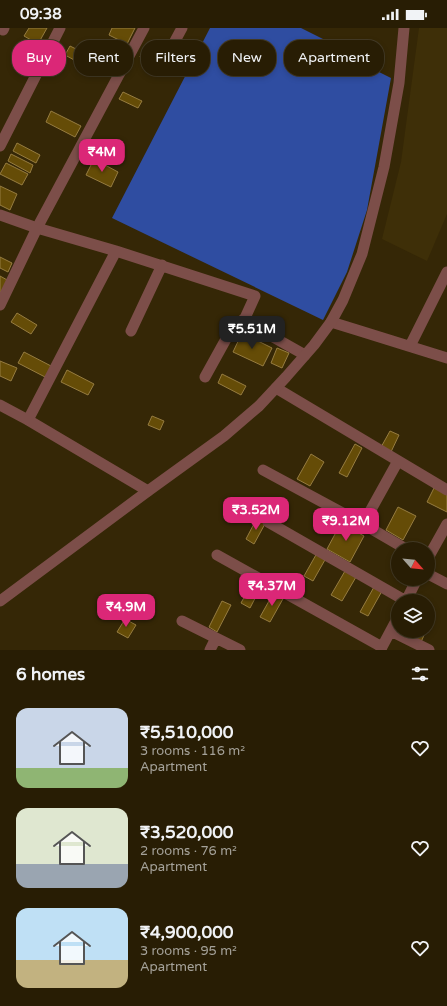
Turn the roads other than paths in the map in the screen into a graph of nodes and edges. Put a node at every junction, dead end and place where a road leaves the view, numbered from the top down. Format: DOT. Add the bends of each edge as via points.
graph roads {
  1 [pos="60,28"];
  2 [pos="144,28"];
  3 [pos="182,28"];
  4 [pos="404,28"];
  5 [pos="176,40"];
  6 [pos="0,146"];
  7 [pos="0,215"];
  8 [pos="37,228"];
  9 [pos="116,251"];
  10 [pos="162,265"];
  11 [pos="447,272"];
  12 [pos="0,305"];
  13 [pos="244,320"];
  14 [pos="331,322"];
  15 [pos="131,331"];
  16 [pos="410,346"];
  17 [pos="305,355"];
  18 [pos="447,358"];
  19 [pos="204,377"];
  20 [pos="276,388"];
  21 [pos="1,407"];
  22 [pos="28,420"];
  23 [pos="398,461"];
  24 [pos="262,470"];
  25 [pos="447,490"];
  26 [pos="148,491"];
  27 [pos="268,522"];
  28 [pos="363,524"];
  29 [pos="447,524"];
  30 [pos="394,542"];
  31 [pos="435,545"];
  32 [pos="217,555"];
  33 [pos="435,578"];
  34 [pos="447,584"];
  35 [pos="414,586"];
  36 [pos="0,601"];
  37 [pos="182,621"];
  38 [pos="391,631"];
  39 [pos="216,638"];
  40 [pos="405,638"];
  41 [pos="382,648"];
  42 [pos="210,650"];
  43 [pos="240,650"];
  44 [pos="429,650"];
  1 -- 6 [label="street"];
  2 -- 8 [label="street"];
  3 -- 5 [label="street"];
  4 -- 14 [label="street" via="399,83 382,174 362,254"];
  7 -- 8 [label="street"];
  8 -- 9 [label="street"];
  8 -- 12 [label="street"];
  9 -- 10 [label="street"];
  9 -- 22 [label="street"];
  10 -- 13 [label="street" via="255,296"];
  10 -- 15 [label="street"];
  11 -- 16 [label="street"];
  13 -- 17 [label="street"];
  13 -- 19 [label="street" via="231,330"];
  14 -- 16 [label="street"];
  14 -- 17 [label="street"];
  16 -- 18 [label="street"];
  17 -- 20 [label="street"];
  20 -- 23 [label="street"];
  20 -- 26 [label="street" via="224,436"];
  21 -- 22 [label="street"];
  22 -- 26 [label="street"];
  23 -- 25 [label="street"];
  23 -- 28 [label="street"];
  24 -- 28 [label="street"];
  26 -- 36 [label="street"];
  27 -- 35 [label="street" via="406,601"];
  28 -- 30 [label="street"];
  29 -- 31 [label="street"];
  32 -- 41 [label="street"];
  33 -- 34 [label="street"];
  37 -- 39 [label="street"];
  38 -- 41 [label="street"];
  39 -- 42 [label="street"];
  39 -- 43 [label="street"];
  40 -- 44 [label="street"];
}
